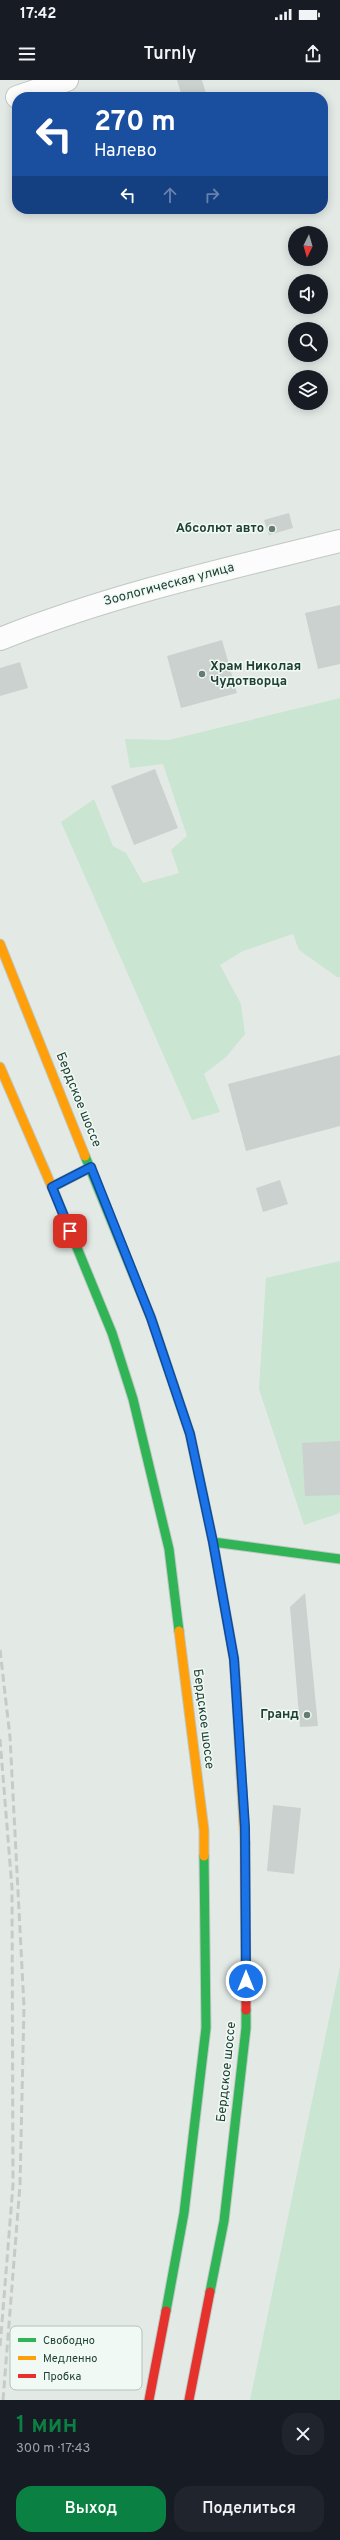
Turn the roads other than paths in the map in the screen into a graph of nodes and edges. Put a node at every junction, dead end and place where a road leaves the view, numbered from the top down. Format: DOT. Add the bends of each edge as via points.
graph roads {
  1 [pos="67,80"];
  2 [pos="32,92"];
  3 [pos="12,99"];
  4 [pos="0,103"];
  5 [pos="340,541"];
  6 [pos="0,639"];
  7 [pos="0,944"];
  8 [pos="0,1066"];
  9 [pos="91,1167"];
  10 [pos="52,1187"];
  11 [pos="213,1542"];
  12 [pos="340,1559"];
  13 [pos="149,2400"];
  14 [pos="189,2400"];
  1 -- 2 [label="street"];
  3 -- 4 [label="street"];
  5 -- 6 [label="street, Зоологическая улица" via="200,575 86,608"];
  7 -- 9 [label="main road, Бердское шоссе"];
  8 -- 10 [label="main road, Бердское шоссе"];
  9 -- 10 [label="main road"];
  9 -- 11 [label="main road, Бердское шоссе" via="151,1318 190,1434"];
  10 -- 13 [label="main road, Бердское шоссе" via="112,1333 133,1398 164,1526 169,1548 204,1830 206,2028 184,2213"];
  11 -- 12 [label="main road"];
  11 -- 14 [label="main road, Бердское шоссе" via="234,1659 245,1827 246,2028 224,2221"];
}
